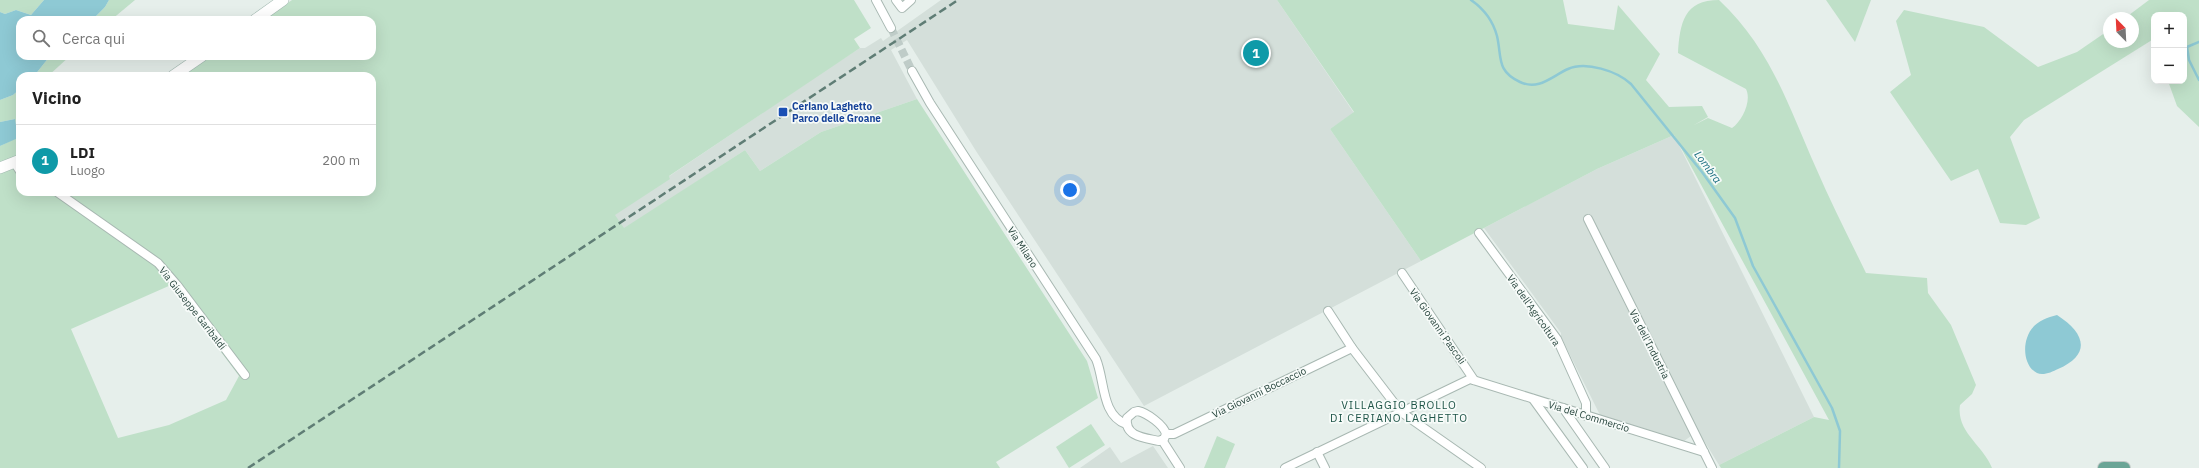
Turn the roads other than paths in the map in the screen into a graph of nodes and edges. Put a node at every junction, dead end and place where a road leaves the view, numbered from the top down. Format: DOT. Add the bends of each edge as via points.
graph roads {
  1 [pos="284,0"];
  2 [pos="876,0"];
  3 [pos="896,0"];
  4 [pos="911,0"];
  5 [pos="261,16"];
  6 [pos="891,28"];
  7 [pos="196,60"];
  8 [pos="912,71"];
  9 [pos="179,72"];
  10 [pos="16,165"];
  11 [pos="0,168"];
  12 [pos="63,196"];
  13 [pos="1588,219"];
  14 [pos="1479,233"];
  15 [pos="1402,273"];
  16 [pos="1328,312"];
  17 [pos="1352,348"];
  18 [pos="245,375"];
  19 [pos="1474,380"];
  20 [pos="1533,399"];
  21 [pos="1563,408"];
  22 [pos="1401,412"];
  23 [pos="1586,416"];
  24 [pos="1126,424"];
  25 [pos="1164,437"];
  26 [pos="1317,452"];
  27 [pos="1704,452"];
  28 [pos="1475,467"];
  29 [pos="1180,468"];
  30 [pos="1284,468"];
  31 [pos="1325,468"];
  32 [pos="1583,468"];
  33 [pos="1605,468"];
  34 [pos="1712,468"];
  35 [pos="2104,468"];
  36 [pos="2124,468"];
  1 -- 5 [label="street"];
  2 -- 6 [label="street"];
  3 -- 4 [label="street" via="902,8"];
  7 -- 9 [label="street"];
  8 -- 24 [label="street, Via Milano" via="930,104 1096,359 1109,410 1114,417"];
  10 -- 11 [label="street"];
  12 -- 18 [label="street, Via Giuseppe Garibaldi" via="158,263"];
  13 -- 27 [label="street, Via dell'Industria"];
  14 -- 23 [label="street, Via dell'Agricoltura" via="1557,339 1586,403"];
  15 -- 19 [label="street, Via Giovanni Pascoli"];
  16 -- 17 [label="street"];
  17 -- 22 [label="street"];
  17 -- 25 [label="street, Via Giovanni Boccaccio"];
  19 -- 20 [label="street, Via del Commercio"];
  19 -- 22 [label="street" via="1460,383"];
  20 -- 21 [label="street, Via del Commercio"];
  20 -- 32 [label="street"];
  21 -- 23 [label="street, Via del Commercio"];
  21 -- 33 [label="street"];
  22 -- 26 [label="street"];
  22 -- 28 [label="street"];
  23 -- 27 [label="street, Via del Commercio"];
  24 -- 25 [label="street, Via Milano" via="1134,435"];
  24 -- 25 [label="street" via="1134,412 1143,412 1164,428"];
  25 -- 29 [label="street"];
  26 -- 30 [label="street"];
  26 -- 31 [label="street"];
  27 -- 34 [label="street, Via dell'Industria"];
  35 -- 36 [label="main road"];
}
